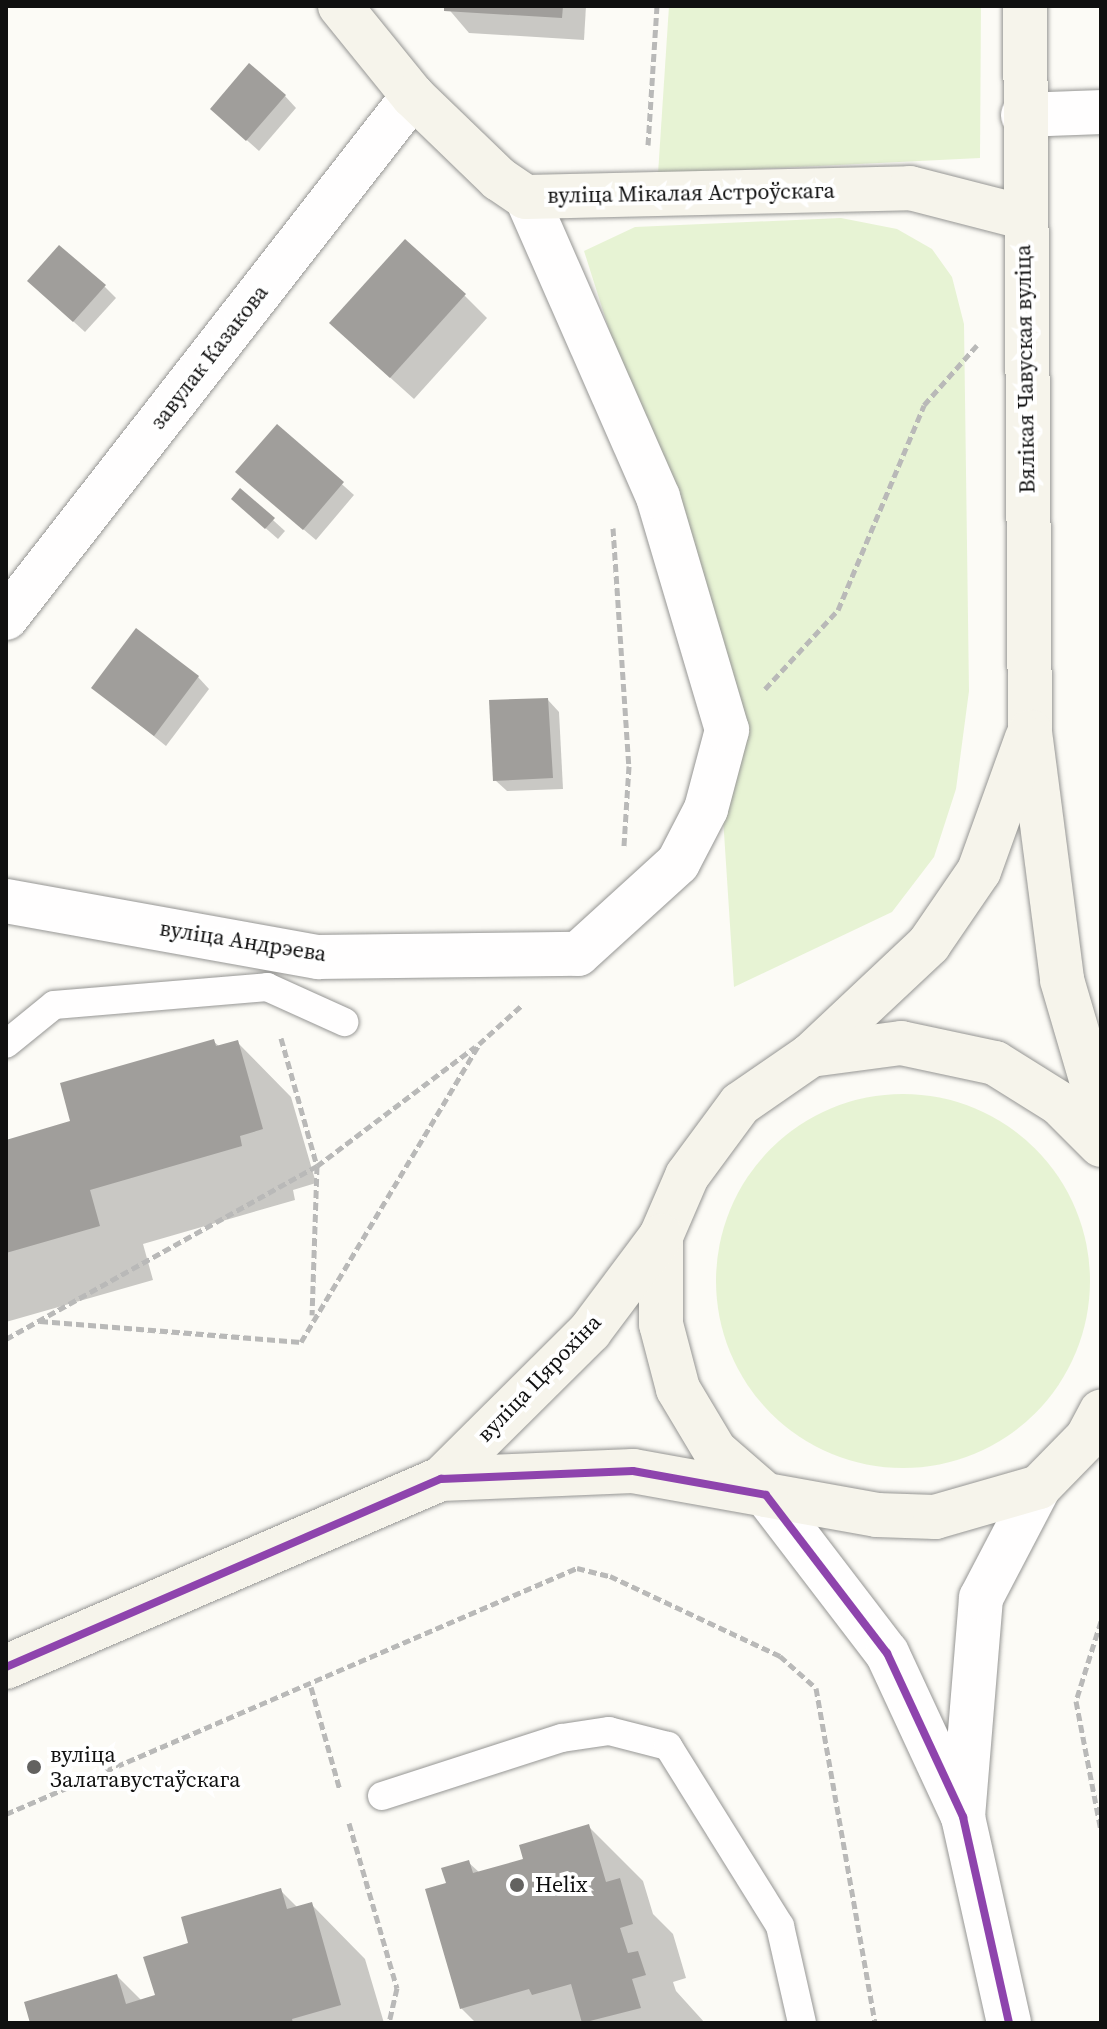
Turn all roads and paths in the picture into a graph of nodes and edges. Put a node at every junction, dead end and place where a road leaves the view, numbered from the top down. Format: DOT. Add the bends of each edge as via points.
graph roads {
  1 [pos="340,6"];
  2 [pos="657,6"];
  3 [pos="1025,6"];
  4 [pos="413,96"];
  5 [pos="1101,112"];
  6 [pos="1023,115"];
  7 [pos="645,196"];
  8 [pos="526,197"];
  9 [pos="1023,217"];
  10 [pos="1024,290"];
  11 [pos="612,517"];
  12 [pos="6,618"];
  13 [pos="727,730"];
  14 [pos="1030,732"];
  15 [pos="6,901"];
  16 [pos="620,917"];
  17 [pos="578,954"];
  18 [pos="267,987"];
  19 [pos="344,1022"];
  20 [pos="6,1044"];
  21 [pos="479,1044"];
  22 [pos="811,1055"];
  23 [pos="1101,1113"];
  24 [pos="1101,1145"];
  25 [pos="317,1166"];
  26 [pos="661,1236"];
  27 [pos="312,1316"];
  28 [pos="40,1321"];
  29 [pos="6,1339"];
  30 [pos="1101,1412"];
  31 [pos="441,1479"];
  32 [pos="1039,1487"];
  33 [pos="766,1495"];
  34 [pos="1101,1621"];
  35 [pos="6,1667"];
  36 [pos="311,1687"];
  37 [pos="382,1796"];
  38 [pos="963,1817"];
  39 [pos="1101,1831"];
  40 [pos="389,2023"];
  41 [pos="802,2023"];
  42 [pos="1009,2023"];
  1 -- 4 [label="main road, вуліца Мікалая Астроўскага"];
  2 -- 7 [label="path"];
  3 -- 6 [label="main road, Вялікая Чавуская вуліца"];
  4 -- 8 [label="main road, вуліца Мікалая Астроўскага" via="499,179"];
  4 -- 12 [label="street, завулак Казакова"];
  5 -- 6 [label="street"];
  6 -- 9 [label="main road, Вялікая Чавуская вуліца"];
  7 -- 8 [label="main road, вуліца Мікалая Астроўскага"];
  7 -- 9 [label="main road, вуліца Мікалая Астроўскага" via="910,188"];
  8 -- 13 [label="street" via="658,497"];
  9 -- 10 [label="main road, Вялікая Чавуская вуліца"];
  10 -- 13 [label="path" via="924,405 838,610"];
  10 -- 14 [label="main road, Вялікая Чавуская вуліца"];
  11 -- 16 [label="path" via="629,766"];
  13 -- 16 [label="street" via="706,809 678,863"];
  14 -- 22 [label="main road, Вялікая Чавуская вуліца" via="979,871 963,896 929,944"];
  14 -- 23 [label="main road, Вялікая Чавуская вуліца" via="1062,980"];
  15 -- 17 [label="street, вуліца Андрэева" via="318,957"];
  16 -- 17 [label="street"];
  17 -- 21 [label="path"];
  18 -- 19 [label="lane"];
  18 -- 20 [label="lane" via="54,1005"];
  18 -- 25 [label="path"];
  21 -- 25 [label="path"];
  21 -- 27 [label="path"];
  22 -- 24 [label="main road" via="901,1043 995,1063 1059,1103"];
  22 -- 26 [label="main road, Вялікая Чавуская вуліца" via="740,1104 687,1176"];
  25 -- 27 [label="path"];
  25 -- 28 [label="path"];
  26 -- 31 [label="main road, вуліца Цярохіна" via="590,1331"];
  26 -- 33 [label="main road" via="661,1324 678,1389 715,1451"];
  27 -- 28 [label="path" via="301,1342"];
  28 -- 29 [label="path"];
  30 -- 32 [label="main road" via="1087,1438"];
  31 -- 33 [label="main road, вуліца Цярохіна" via="633,1471"];
  31 -- 35 [label="main road, вуліца Цярохіна"];
  32 -- 33 [label="main road, вуліца Цярохіна" via="935,1517 877,1515"];
  32 -- 38 [label="street" via="981,1598"];
  33 -- 38 [label="street" via="887,1653"];
  34 -- 39 [label="path" via="1076,1701"];
  36 -- 40 [label="path" via="397,1988"];
  37 -- 41 [label="lane" via="562,1738 609,1731 668,1746 780,1926"];
  38 -- 42 [label="street"];
}
